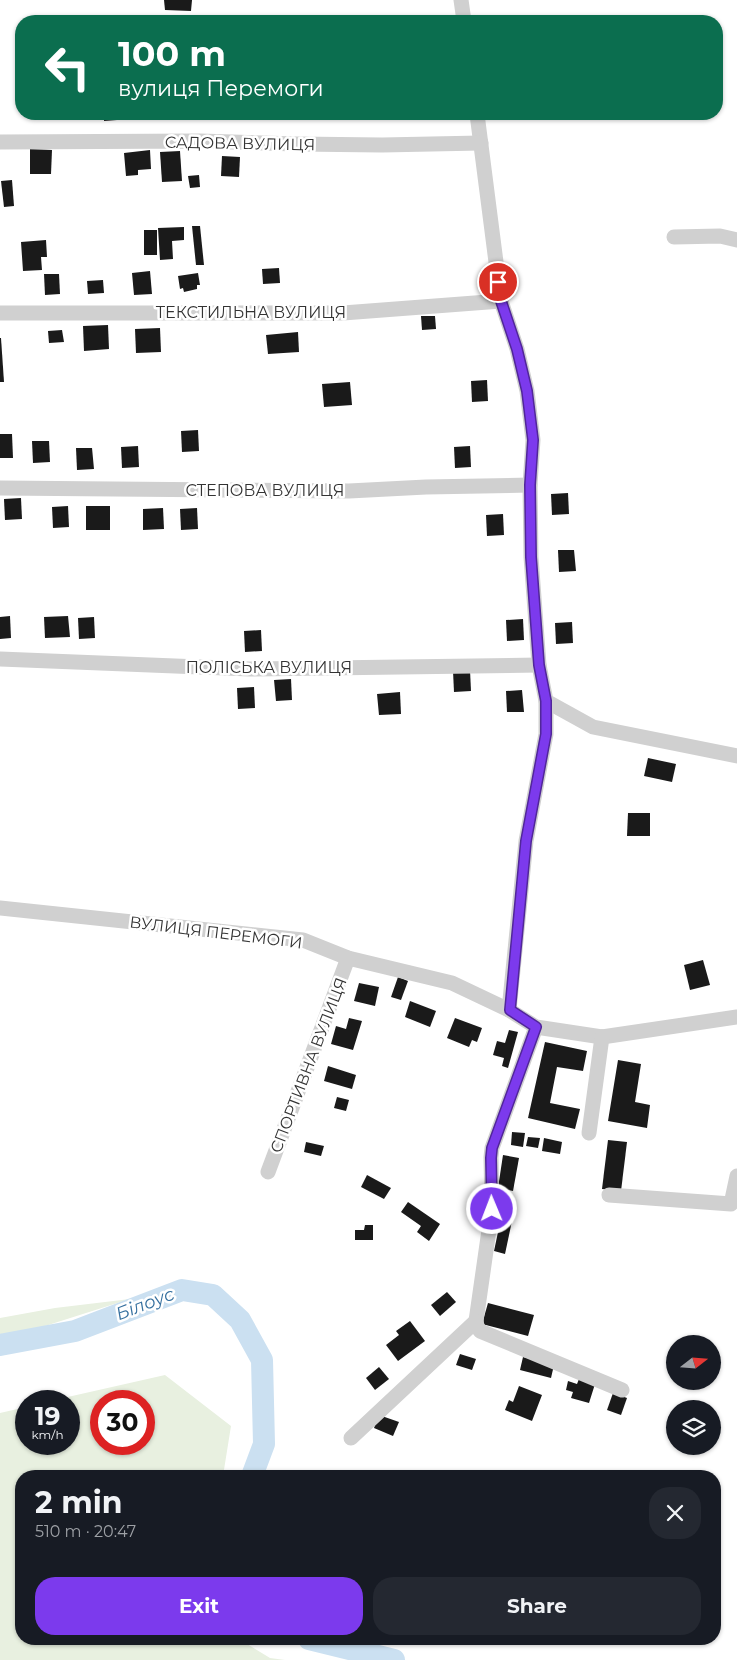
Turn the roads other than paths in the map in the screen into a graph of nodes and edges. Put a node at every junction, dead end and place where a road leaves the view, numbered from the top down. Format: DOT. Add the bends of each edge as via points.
graph roads {
  1 [pos="461,0"];
  2 [pos="463,15"];
  3 [pos="478,120"];
  4 [pos="0,142"];
  5 [pos="481,143"];
  6 [pos="674,237"];
  7 [pos="737,240"];
  8 [pos="501,301"];
  9 [pos="0,313"];
  10 [pos="530,485"];
  11 [pos="0,488"];
  12 [pos="0,659"];
  13 [pos="539,665"];
  14 [pos="546,701"];
  15 [pos="737,756"];
  16 [pos="0,908"];
  17 [pos="348,958"];
  18 [pos="510,1010"];
  19 [pos="735,1021"];
  20 [pos="536,1027"];
  21 [pos="602,1037"];
  22 [pos="589,1133"];
  23 [pos="268,1172"];
  24 [pos="737,1176"];
  25 [pos="609,1195"];
  26 [pos="476,1321"];
  27 [pos="622,1390"];
  28 [pos="351,1438"];
  1 -- 2 [label="street"];
  3 -- 5 [label="street"];
  4 -- 5 [label="street, САДОВА ВУЛИЦЯ" via="200,140 382,146"];
  5 -- 8 [label="street"];
  6 -- 7 [label="street" via="720,236"];
  8 -- 9 [label="street, ТЕКСТИЛЬНА ВУЛИЦЯ" via="344,312"];
  8 -- 10 [label="street" via="527,391 533,440"];
  10 -- 11 [label="street, СТЕПОВА ВУЛИЦЯ" via="350,491"];
  10 -- 13 [label="street" via="531,557"];
  12 -- 13 [label="street, ПОЛІСЬКА ВУЛИЦЯ" via="250,669"];
  13 -- 14 [label="street"];
  14 -- 15 [label="street" via="593,726"];
  14 -- 18 [label="street" via="546,734 526,841"];
  16 -- 17 [label="street, ВУЛИЦЯ ПЕРЕМОГИ" via="303,940"];
  17 -- 18 [label="street, ВУЛИЦЯ ПЕРЕМОГИ" via="452,983"];
  17 -- 23 [label="street, СПОРТИВНА ВУЛИЦЯ"];
  18 -- 20 [label="street, ВУЛИЦЯ ПЕРЕМОГИ"];
  19 -- 21 [label="street, ВУЛИЦЯ ПЕРЕМОГИ"];
  20 -- 21 [label="street, ВУЛИЦЯ ПЕРЕМОГИ"];
  20 -- 26 [label="street" via="492,1148 492,1209"];
  21 -- 22 [label="street"];
  24 -- 25 [label="street" via="731,1204"];
  26 -- 27 [label="street" via="480,1331"];
  26 -- 28 [label="street"];
}
